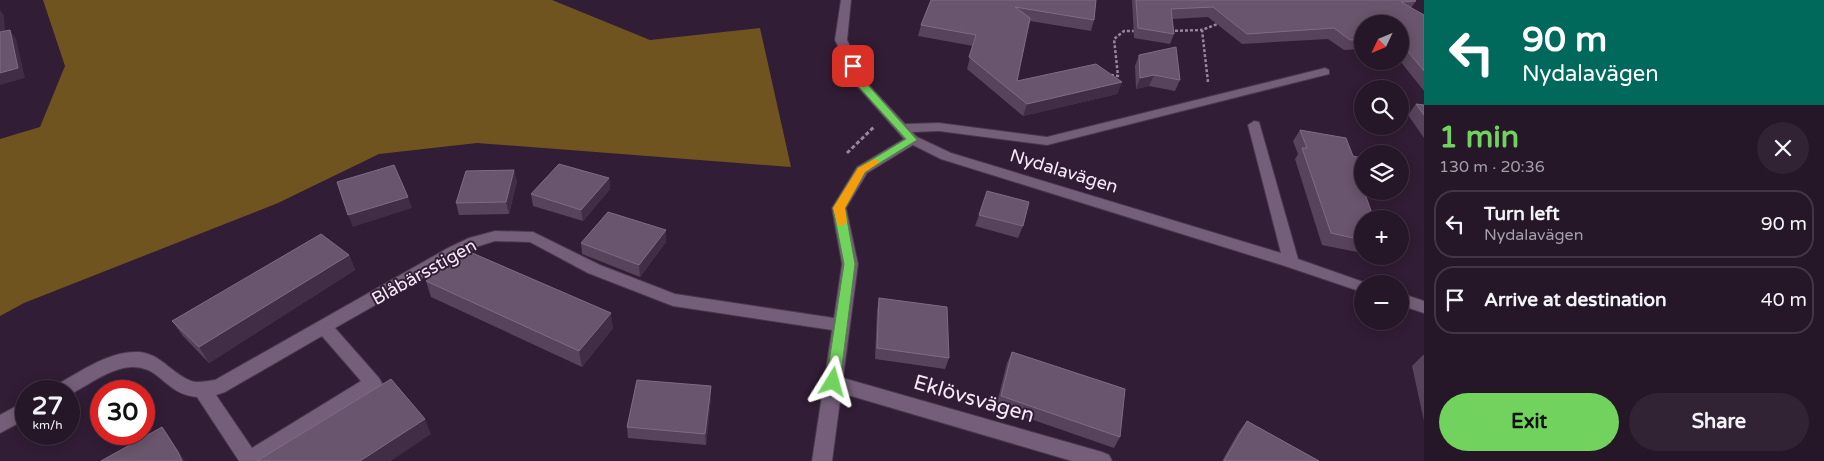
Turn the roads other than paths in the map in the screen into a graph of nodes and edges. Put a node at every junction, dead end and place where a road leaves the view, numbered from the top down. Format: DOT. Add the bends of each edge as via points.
graph roads {
  1 [pos="846,0"];
  2 [pos="1325,72"];
  3 [pos="1254,125"];
  4 [pos="908,134"];
  5 [pos="1291,262"];
  6 [pos="1354,283"];
  7 [pos="1409,302"];
  8 [pos="1424,307"];
  9 [pos="841,325"];
  10 [pos="325,328"];
  11 [pos="80,381"];
  12 [pos="833,382"];
  13 [pos="203,390"];
  14 [pos="15,416"];
  15 [pos="0,425"];
  16 [pos="822,461"];
  17 [pos="1102,461"];
  1 -- 4 [label="street, Nydalavägen" via="841,40 862,84"];
  2 -- 4 [label="street" via="1047,141 939,127"];
  3 -- 5 [label="street"];
  4 -- 5 [label="street, Nydalavägen" via="946,156"];
  4 -- 9 [label="street" via="862,170 839,208 850,264"];
  5 -- 6 [label="street, Nydalavägen"];
  7 -- 8 [label="street"];
  9 -- 10 [label="street, Blåbärsstigen" via="673,300 594,268 533,237 514,235 495,236 460,249"];
  9 -- 12 [label="street"];
  10 -- 13 [label="street, Blåbärsstigen" via="235,380"];
  10 -- 13 [label="street" via="373,383 249,460"];
  11 -- 13 [label="street" via="117,362 138,359 165,370 182,386"];
  12 -- 16 [label="street"];
  12 -- 17 [label="street, Eklövsvägen"];
  14 -- 15 [label="street"];
}
